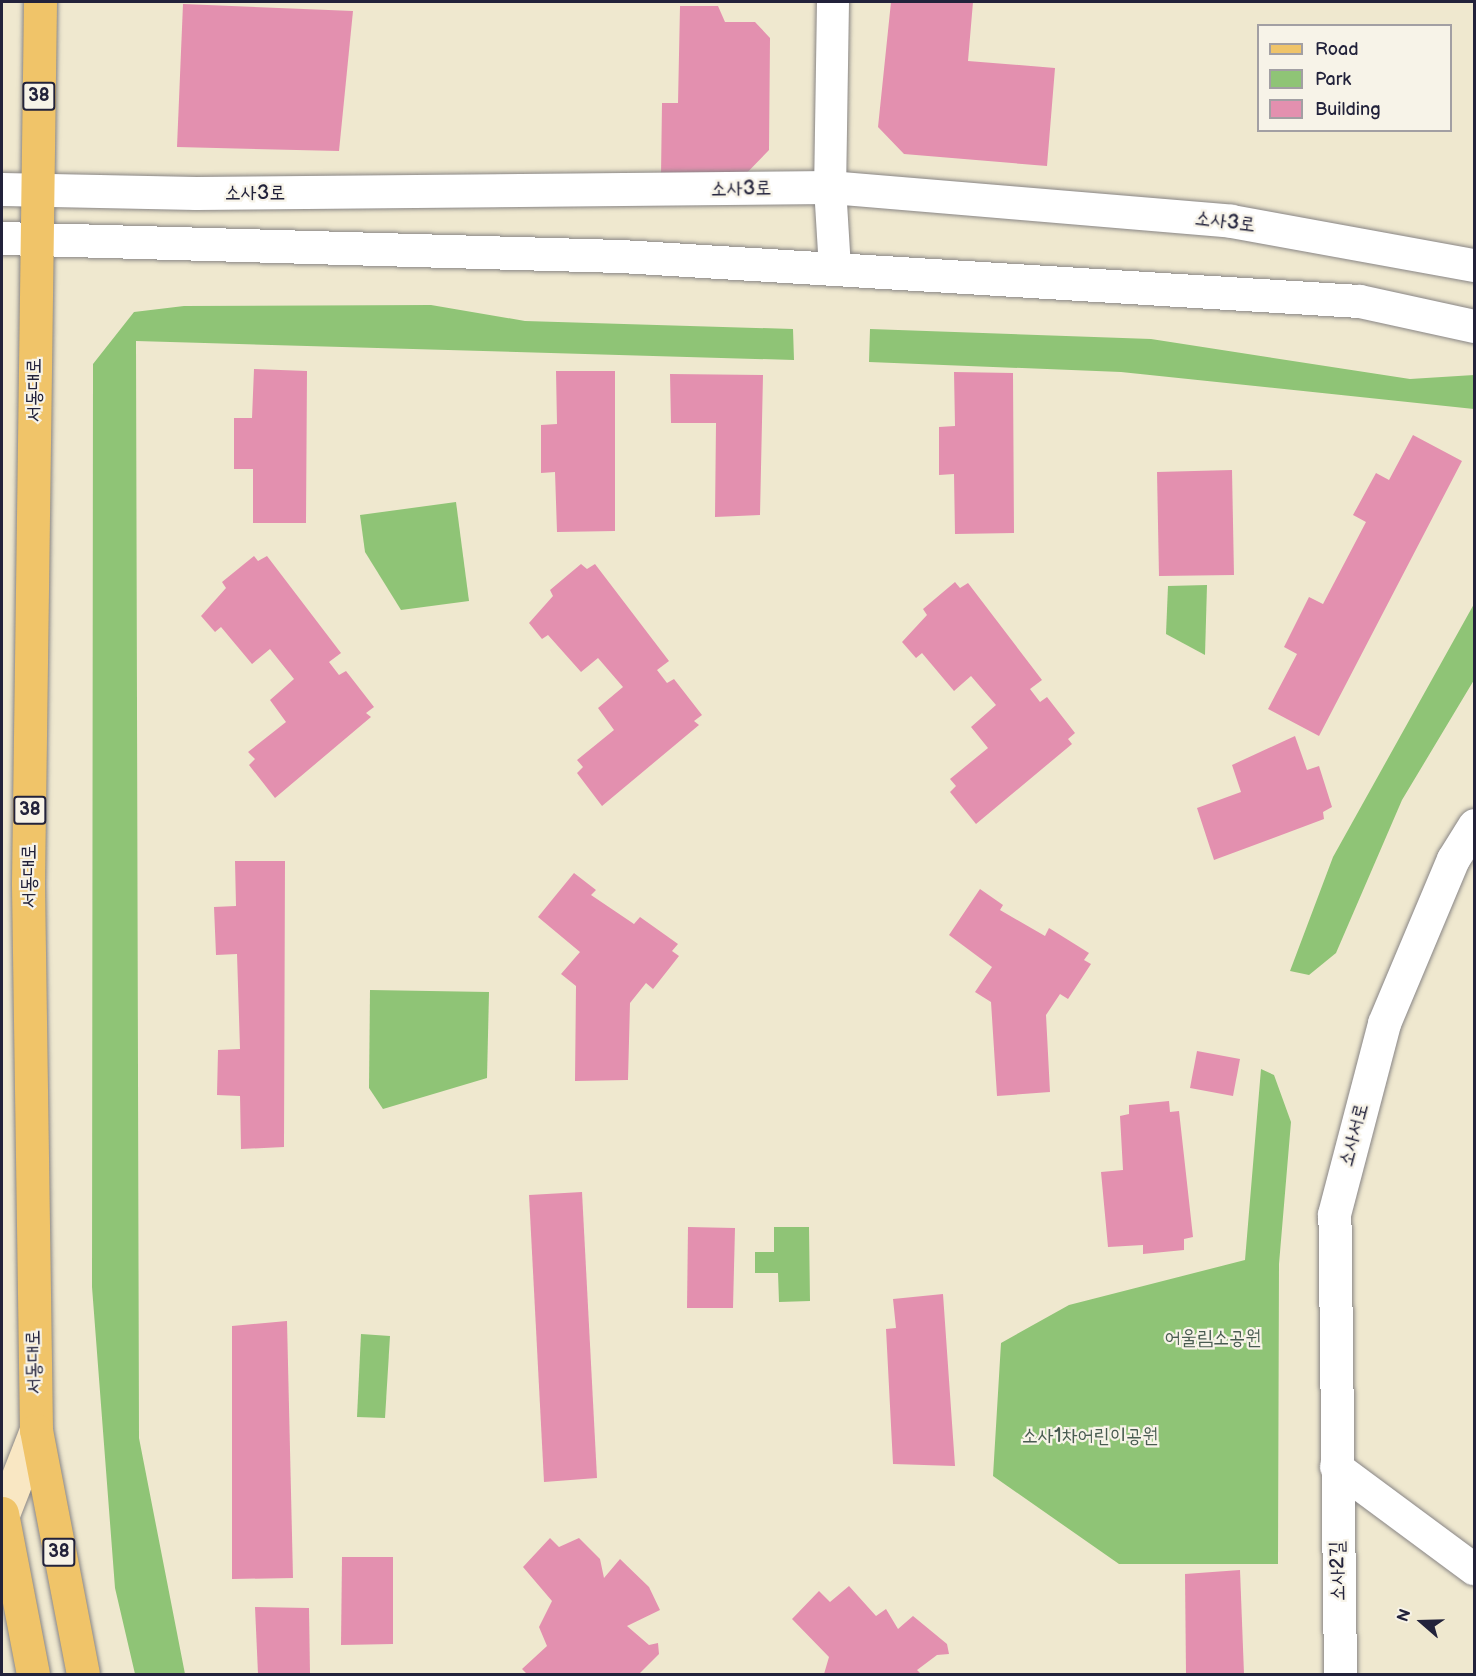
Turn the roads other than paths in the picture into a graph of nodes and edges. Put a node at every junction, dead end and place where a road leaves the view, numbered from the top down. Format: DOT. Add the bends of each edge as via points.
graph roads {
  1 [pos="40,2"];
  2 [pos="833,2"];
  3 [pos="830,187"];
  4 [pos="2,189"];
  5 [pos="38,191"];
  6 [pos="2,238"];
  7 [pos="34,239"];
  8 [pos="1474,265"];
  9 [pos="835,269"];
  10 [pos="1474,326"];
  11 [pos="1474,825"];
  12 [pos="36,1430"];
  13 [pos="1336,1467"];
  14 [pos="2,1515"];
  15 [pos="1474,1569"];
  16 [pos="33,1674"];
  17 [pos="83,1674"];
  18 [pos="1340,1674"];
  1 -- 5 [label="main road, 서동대로 / 38"];
  2 -- 3 [label="street"];
  3 -- 5 [label="street, 소사3로"];
  3 -- 8 [label="street, 소사3로" via="1231,221"];
  3 -- 9 [label="street"];
  4 -- 5 [label="street, 소사3로"];
  5 -- 7 [label="main road, 서동대로 / 38"];
  6 -- 7 [label="street"];
  7 -- 9 [label="street" via="621,256"];
  7 -- 12 [label="main road, 서동대로 / 38" via="28,896"];
  9 -- 10 [label="street" via="1359,301"];
  11 -- 13 [label="street, 소사서로" via="1453,859 1384,1023 1334,1214"];
  12 -- 14 [label="main road"];
  12 -- 17 [label="main road, 서동대로 / 38"];
  13 -- 15 [label="street"];
  13 -- 18 [label="street, 소사2길"];
  14 -- 16 [label="main road, 38"];
}
